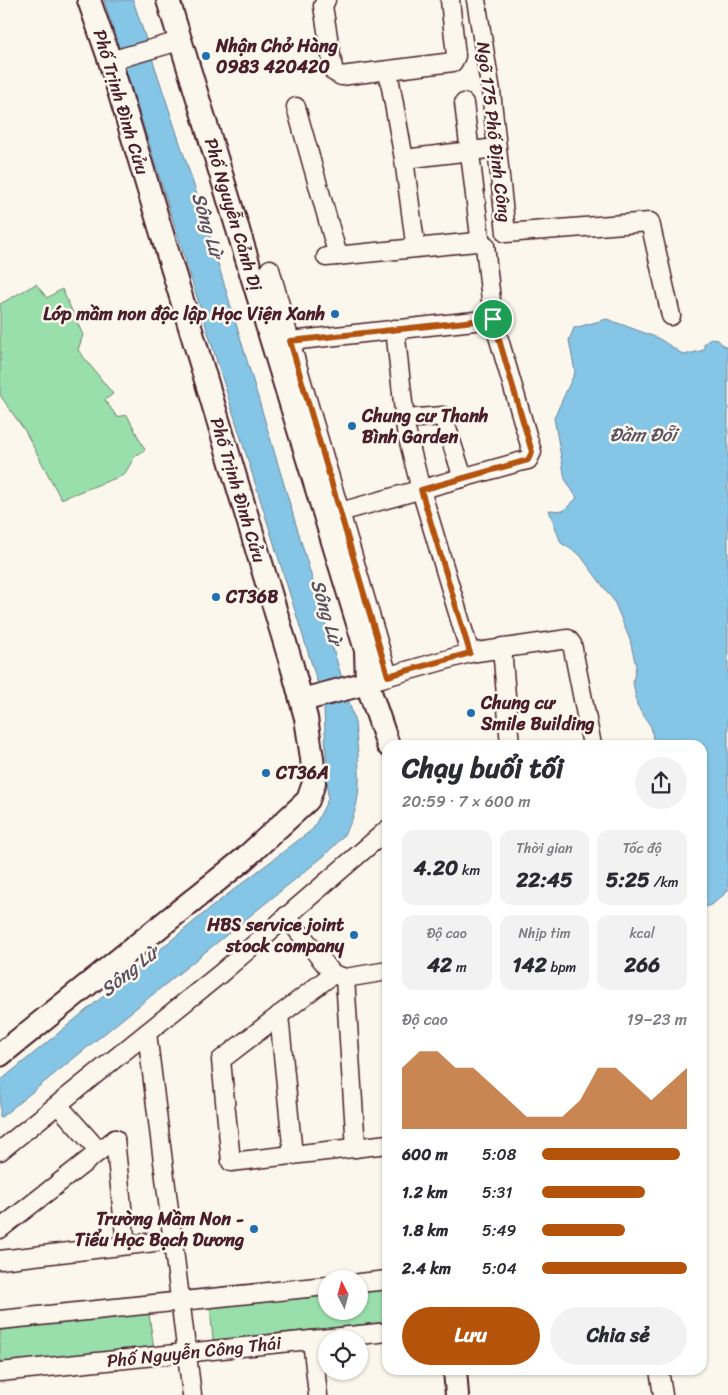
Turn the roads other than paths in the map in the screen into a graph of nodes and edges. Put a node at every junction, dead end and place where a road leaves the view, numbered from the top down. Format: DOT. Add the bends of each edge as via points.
graph roads {
  1 [pos="89,0"];
  2 [pos="168,0"];
  3 [pos="326,0"];
  4 [pos="450,0"];
  5 [pos="476,0"];
  6 [pos="170,44"];
  7 [pos="115,60"];
  8 [pos="388,71"];
  9 [pos="464,103"];
  10 [pos="296,107"];
  11 [pos="496,148"];
  12 [pos="470,151"];
  13 [pos="404,159"];
  14 [pos="480,237"];
  15 [pos="415,243"];
  16 [pos="270,269"];
  17 [pos="671,316"];
  18 [pos="493,319"];
  19 [pos="395,329"];
  20 [pos="290,341"];
  21 [pos="405,419"];
  22 [pos="463,478"];
  23 [pos="421,490"];
  24 [pos="340,512"];
  25 [pos="502,647"];
  26 [pos="470,653"];
  27 [pos="369,682"];
  28 [pos="309,699"];
  29 [pos="386,740"];
  30 [pos="510,740"];
  31 [pos="591,740"];
  32 [pos="382,834"];
  33 [pos="286,916"];
  34 [pos="382,972"];
  35 [pos="339,976"];
  36 [pos="280,1015"];
  37 [pos="147,1033"];
  38 [pos="0,1055"];
  39 [pos="58,1105"];
  40 [pos="382,1145"];
  41 [pos="356,1148"];
  42 [pos="0,1151"];
  43 [pos="99,1151"];
  44 [pos="294,1155"];
  45 [pos="0,1229"];
  46 [pos="172,1240"];
  47 [pos="126,1245"];
  48 [pos="0,1260"];
  49 [pos="382,1281"];
  50 [pos="368,1282"];
  51 [pos="318,1287"];
  52 [pos="179,1301"];
  53 [pos="0,1320"];
  54 [pos="382,1333"];
  55 [pos="312,1340"];
  56 [pos="186,1354"];
  57 [pos="0,1372"];
  58 [pos="455,1375"];
  59 [pos="660,1375"];
  60 [pos="192,1395"];
  61 [pos="318,1395"];
  62 [pos="457,1395"];
  63 [pos="663,1395"];
  1 -- 7 [label="main road, Phố Trịnh Đình Cửu"];
  2 -- 6 [label="main road, Phố Nguyễn Cảnh Dị"];
  3 -- 8 [label="street" via="323,6 334,72 340,76"];
  4 -- 8 [label="street" via="455,60"];
  5 -- 11 [label="street, Ngõ 175 Phố Định Công" via="491,92"];
  6 -- 7 [label="street"];
  6 -- 27 [label="main road, Phố Nguyễn Cảnh Dị" via="366,650"];
  7 -- 28 [label="main road, Phố Trịnh Đình Cửu"];
  8 -- 13 [label="street"];
  9 -- 12 [label="street"];
  10 -- 18 [label="street" via="332,256 476,242 485,246"];
  11 -- 12 [label="street"];
  11 -- 17 [label="street, Ngõ 175 Phố Định Công" via="506,233 650,222"];
  12 -- 13 [label="street"];
  12 -- 14 [label="street"];
  13 -- 15 [label="street"];
  16 -- 20 [label="street"];
  18 -- 19 [label="street"];
  18 -- 22 [label="street" via="532,452 528,460"];
  19 -- 20 [label="street"];
  19 -- 21 [label="street"];
  20 -- 24 [label="street"];
  21 -- 22 [label="street" via="444,416"];
  21 -- 23 [label="street"];
  22 -- 23 [label="street"];
  23 -- 24 [label="street"];
  23 -- 26 [label="street"];
  24 -- 27 [label="street"];
  25 -- 26 [label="street"];
  25 -- 30 [label="street"];
  25 -- 31 [label="street" via="568,639 572,644"];
  26 -- 27 [label="street"];
  27 -- 28 [label="main road"];
  27 -- 29 [label="main road, Phố Nguyễn Cảnh Dị"];
  28 -- 38 [label="main road, Phố Trịnh Đình Cửu" via="314,784 308,800 244,859"];
  32 -- 33 [label="street"];
  33 -- 35 [label="street"];
  33 -- 37 [label="street"];
  34 -- 35 [label="street"];
  35 -- 36 [label="street"];
  35 -- 41 [label="street"];
  36 -- 44 [label="street"];
  36 -- 44 [label="street" via="221,1060 227,1125 231,1162"];
  37 -- 39 [label="street"];
  37 -- 46 [label="street"];
  39 -- 42 [label="street"];
  39 -- 43 [label="street"];
  40 -- 41 [label="street"];
  41 -- 44 [label="street"];
  43 -- 45 [label="street"];
  43 -- 47 [label="street" via="114,1139"];
  46 -- 47 [label="street"];
  46 -- 52 [label="street"];
  47 -- 48 [label="street"];
  49 -- 50 [label="street"];
  51 -- 52 [label="street"];
  52 -- 53 [label="street"];
  52 -- 56 [label="street"];
  54 -- 55 [label="street, Phố Nguyễn Công Thái"];
  55 -- 56 [label="street, Phố Nguyễn Công Thái"];
  55 -- 61 [label="street"];
  56 -- 57 [label="street, Phố Nguyễn Công Thái"];
  56 -- 60 [label="street"];
  58 -- 62 [label="main road"];
  59 -- 63 [label="street"];
}
